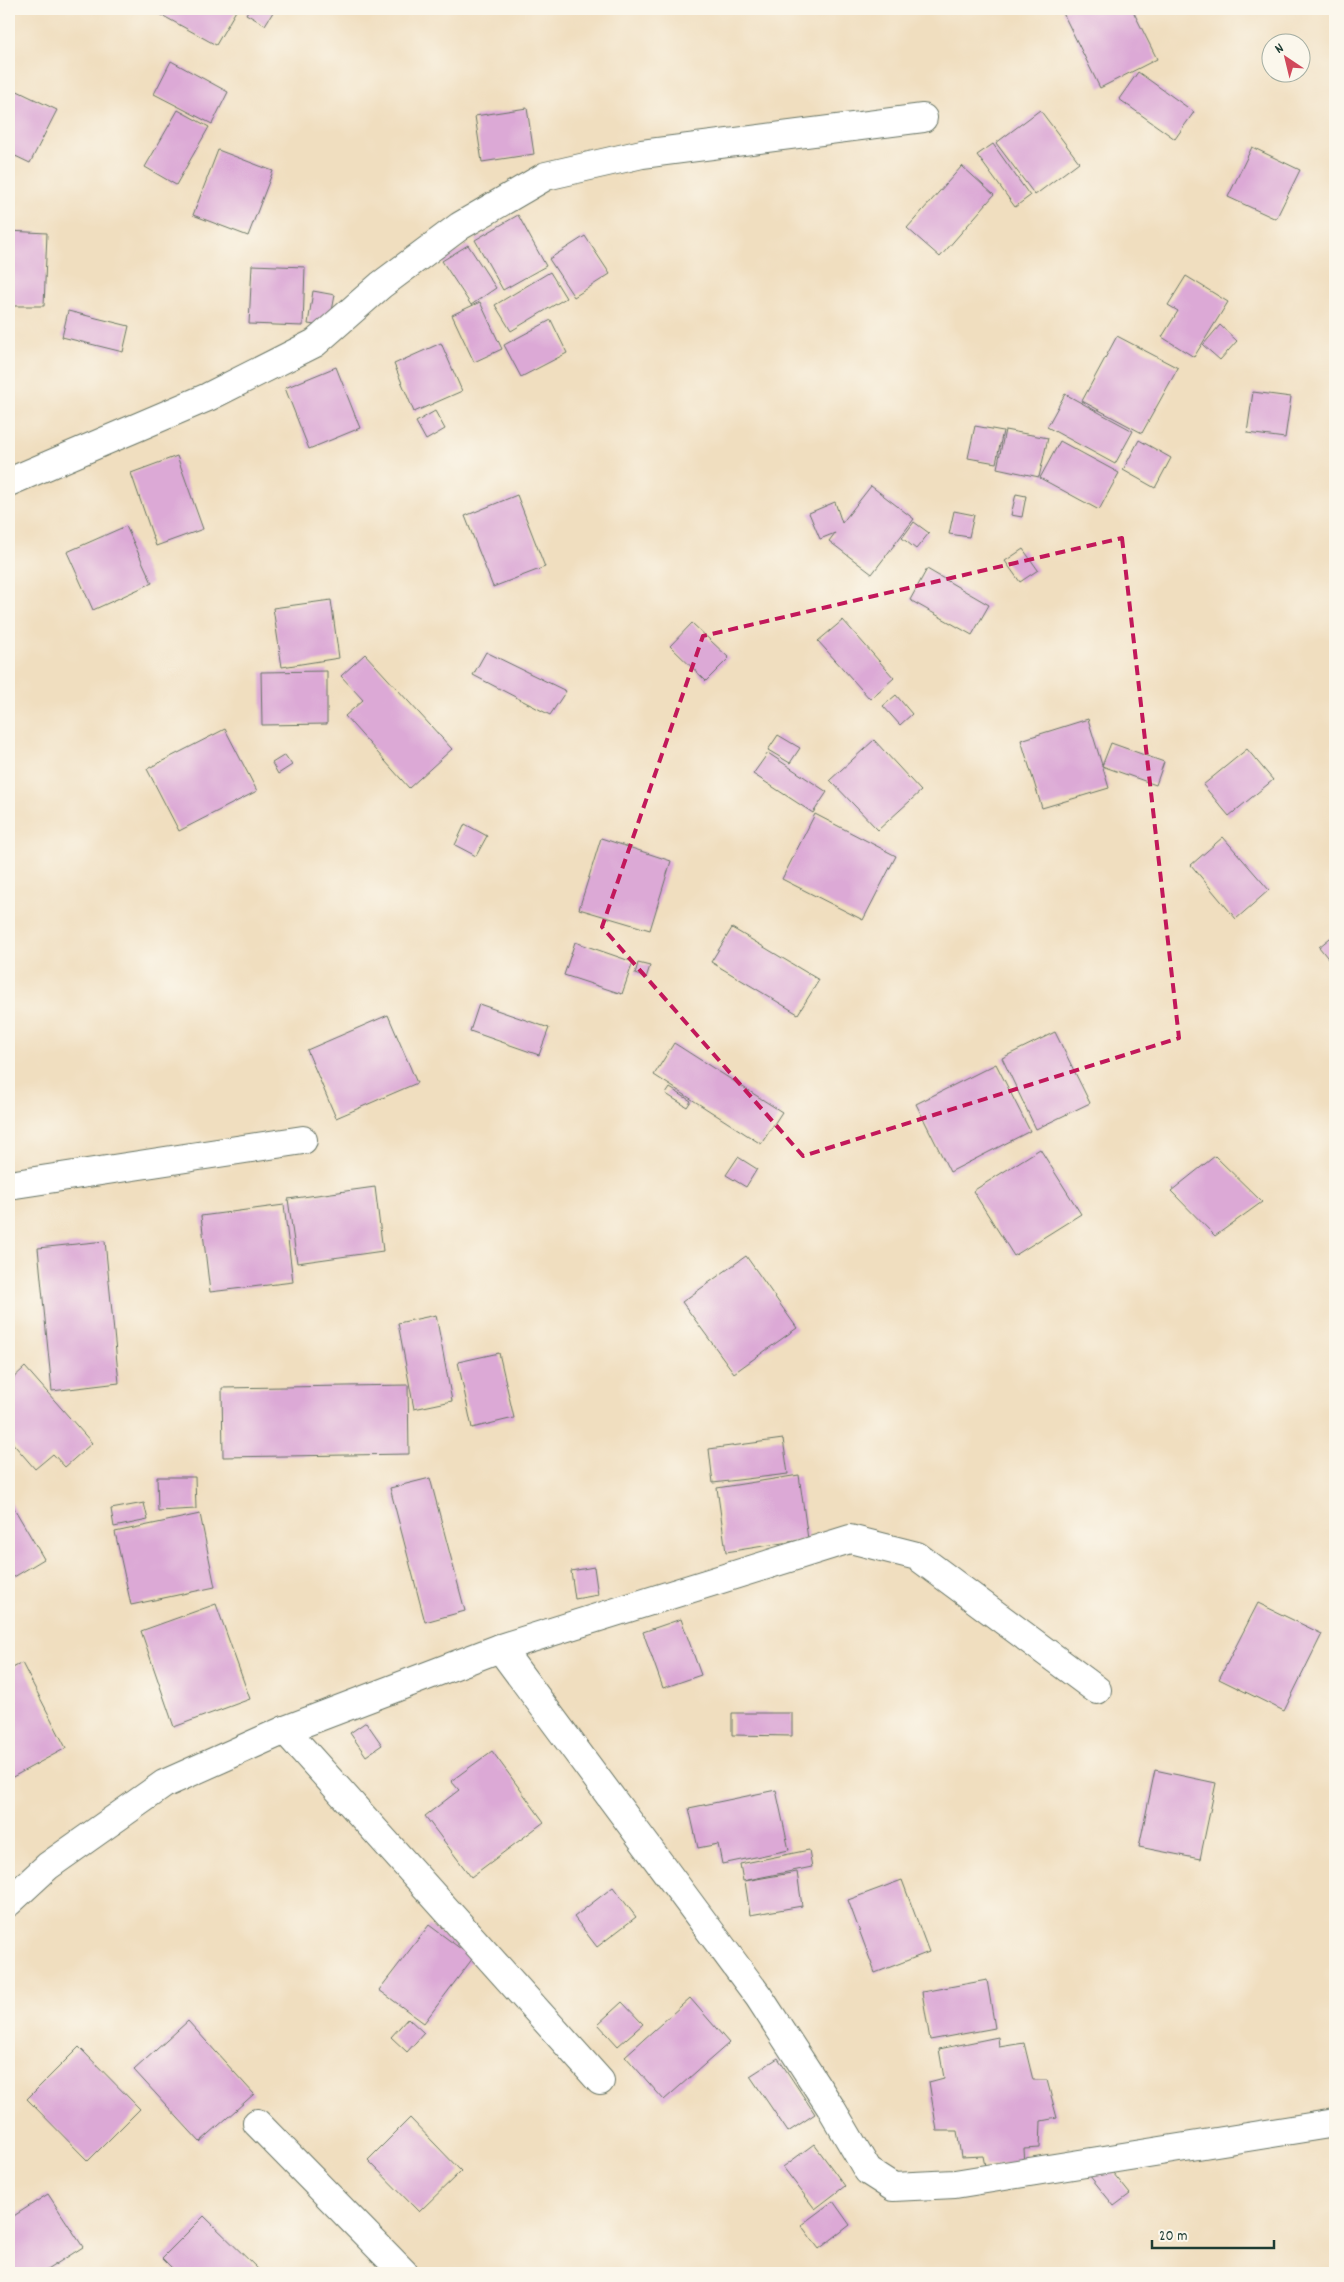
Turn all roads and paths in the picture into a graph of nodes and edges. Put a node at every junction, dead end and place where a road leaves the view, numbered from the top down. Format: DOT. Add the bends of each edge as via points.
graph roads {
  1 [pos="923,118"];
  2 [pos="9,482"];
  3 [pos="303,1140"];
  4 [pos="9,1186"];
  5 [pos="500,1648"];
  6 [pos="1097,1690"];
  7 [pos="285,1730"];
  8 [pos="9,1902"];
  9 [pos="600,2080"];
  10 [pos="257,2123"];
  11 [pos="1335,2123"];
  12 [pos="404,2273"];
  1 -- 2 [label="street" via="642,154 546,176 460,226 381,285 315,343 208,397"];
  3 -- 4 [label="street"];
  5 -- 6 [label="street" via="850,1539 917,1556"];
  5 -- 7 [label="street"];
  5 -- 11 [label="street" via="759,1997 832,2108 868,2171 893,2187 955,2184"];
  7 -- 8 [label="street" via="164,1784 48,1866"];
  7 -- 9 [label="street"];
  10 -- 12 [label="street"];
}
